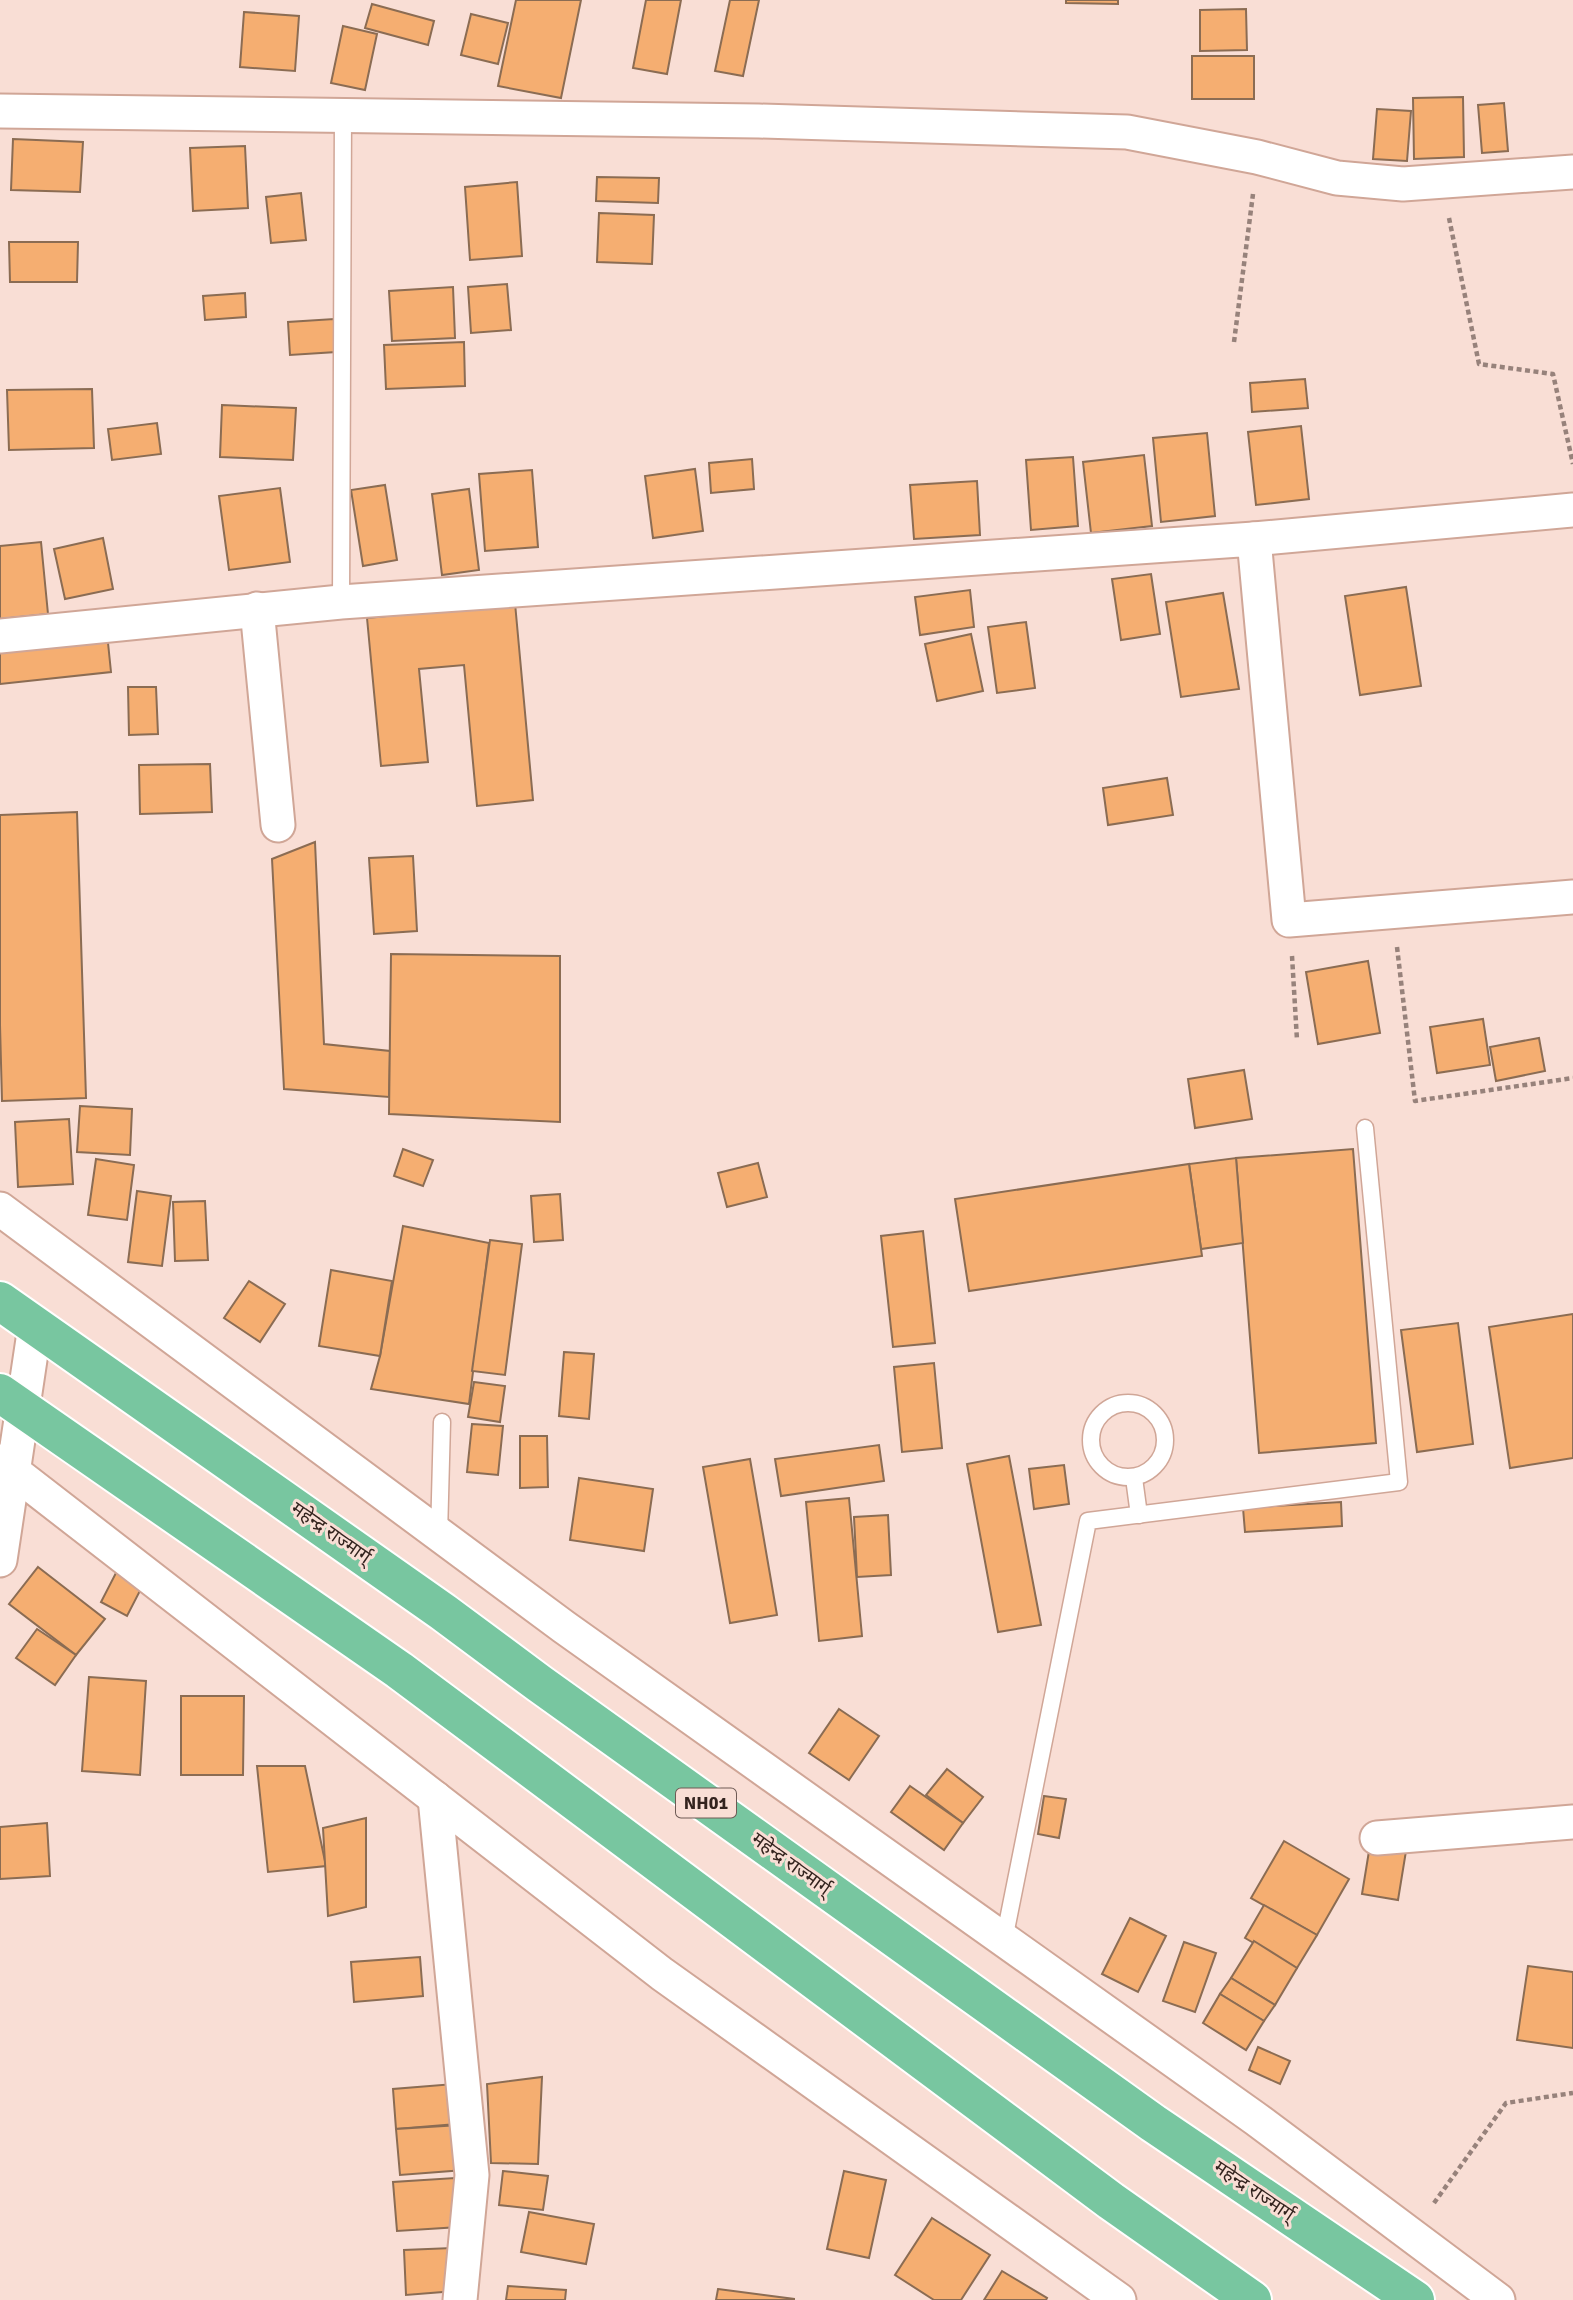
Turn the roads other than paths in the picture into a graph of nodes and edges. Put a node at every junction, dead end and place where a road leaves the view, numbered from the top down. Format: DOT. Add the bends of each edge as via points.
graph roads {
  1 [pos="0,111"];
  2 [pos="343,115"];
  3 [pos="1573,172"];
  4 [pos="1573,510"];
  5 [pos="1254,539"];
  6 [pos="341,602"];
  7 [pos="257,609"];
  8 [pos="0,636"];
  9 [pos="278,825"];
  10 [pos="1573,897"];
  11 [pos="1365,1128"];
  12 [pos="0,1209"];
  13 [pos="0,1301"];
  14 [pos="35,1326"];
  15 [pos="11,1401"];
  16 [pos="442,1422"];
  17 [pos="7,1466"];
  18 [pos="1134,1478"];
  19 [pos="1139,1515"];
  20 [pos="439,1535"];
  21 [pos="0,1560"];
  22 [pos="435,1798"];
  23 [pos="1573,1822"];
  24 [pos="1377,1838"];
  25 [pos="1004,1940"];
  26 [pos="460,2300"];
  27 [pos="1119,2300"];
  28 [pos="1252,2300"];
  29 [pos="1415,2300"];
  30 [pos="1497,2300"];
  1 -- 2 [label="street"];
  2 -- 3 [label="street" via="1127,132 1337,178 1403,184"];
  2 -- 6 [label="lane"];
  4 -- 5 [label="street"];
  5 -- 6 [label="street"];
  5 -- 10 [label="street" via="1289,920"];
  6 -- 7 [label="street"];
  7 -- 8 [label="street"];
  7 -- 9 [label="street"];
  11 -- 19 [label="lane" via="1399,1482"];
  12 -- 20 [label="street"];
  13 -- 14 [label="highway, महेन्द्र राज्मार्ग् / NH01"];
  14 -- 15 [label="street"];
  14 -- 29 [label="highway, महेन्द्र राज्मार्ग् / NH01" via="443,1612 1153,2123"];
  15 -- 17 [label="street"];
  15 -- 28 [label="highway" via="399,1670 1111,2201"];
  16 -- 20 [label="lane"];
  17 -- 21 [label="street"];
  17 -- 22 [label="street"];
  18 -- 18 [label="lane" via="1163,1457 1166,1433 1162,1422 1144,1406 1121,1403 1099,1416 1091,1440 1093,1453 1110,1473"];
  18 -- 19 [label="lane"];
  19 -- 25 [label="lane" via="1088,1521"];
  20 -- 25 [label="street"];
  22 -- 26 [label="street" via="472,2175"];
  22 -- 27 [label="street" via="662,1973"];
  23 -- 24 [label="street"];
  25 -- 30 [label="street" via="1256,2119"];
}
